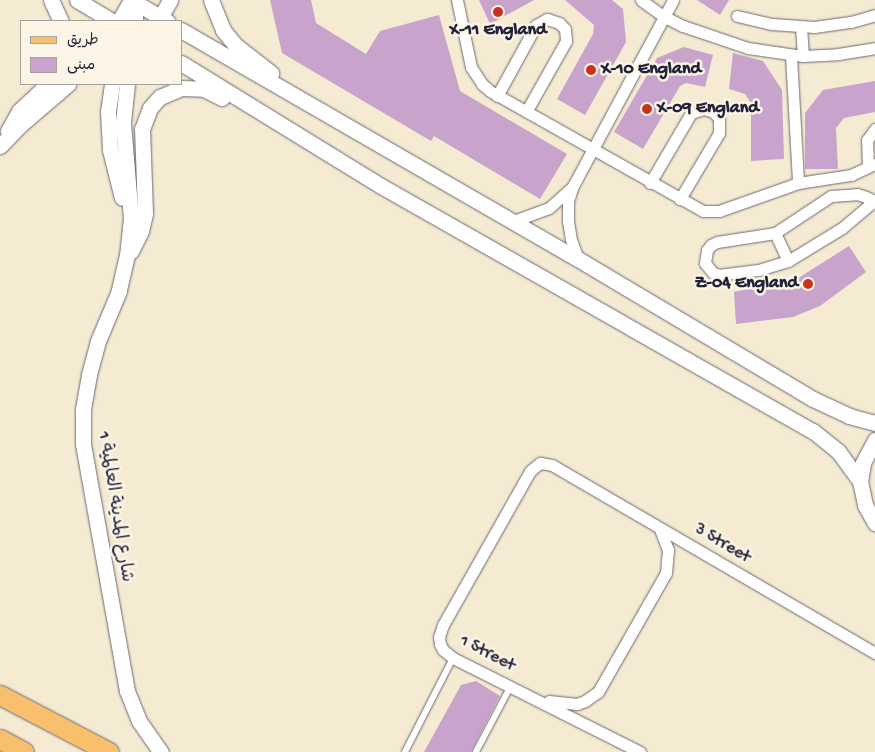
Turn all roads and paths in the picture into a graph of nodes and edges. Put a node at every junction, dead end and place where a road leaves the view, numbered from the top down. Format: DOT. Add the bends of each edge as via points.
graph roads {
  1 [pos="51,0"];
  2 [pos="77,0"];
  3 [pos="131,0"];
  4 [pos="170,0"];
  5 [pos="211,0"];
  6 [pos="457,0"];
  7 [pos="641,0"];
  8 [pos="673,0"];
  9 [pos="146,10"];
  10 [pos="875,15"];
  11 [pos="663,16"];
  12 [pos="737,16"];
  13 [pos="61,20"];
  14 [pos="110,20"];
  15 [pos="120,20"];
  16 [pos="135,20"];
  17 [pos="162,20"];
  18 [pos="801,27"];
  19 [pos="182,31"];
  20 [pos="875,48"];
  21 [pos="791,56"];
  22 [pos="803,56"];
  23 [pos="182,64"];
  24 [pos="47,85"];
  25 [pos="67,85"];
  26 [pos="112,85"];
  27 [pos="127,85"];
  28 [pos="497,96"];
  29 [pos="317,110"];
  30 [pos="526,112"];
  31 [pos="287,127"];
  32 [pos="875,129"];
  33 [pos="3,142"];
  34 [pos="592,150"];
  35 [pos="872,165"];
  36 [pos="650,183"];
  37 [pos="798,183"];
  38 [pos="573,186"];
  39 [pos="680,199"];
  40 [pos="875,201"];
  41 [pos="131,218"];
  42 [pos="511,222"];
  43 [pos="775,233"];
  44 [pos="127,256"];
  45 [pos="578,259"];
  46 [pos="788,261"];
  47 [pos="875,423"];
  48 [pos="875,440"];
  49 [pos="552,465"];
  50 [pos="860,481"];
  51 [pos="875,523"];
  52 [pos="659,528"];
  53 [pos="875,653"];
  54 [pos="453,658"];
  55 [pos="511,686"];
  56 [pos="0,695"];
  57 [pos="537,699"];
  58 [pos="0,739"];
  59 [pos="24,752"];
  60 [pos="109,752"];
  61 [pos="162,752"];
  62 [pos="405,752"];
  63 [pos="476,752"];
  64 [pos="640,752"];
  1 -- 13 [label="street"];
  2 -- 14 [label="street"];
  3 -- 9 [label="street"];
  3 -- 15 [label="street"];
  3 -- 16 [label="street"];
  4 -- 17 [label="street"];
  5 -- 29 [label="street" via="223,30 235,45"];
  6 -- 28 [label="street" via="471,67 482,84"];
  7 -- 11 [label="street"];
  8 -- 11 [label="street"];
  9 -- 17 [label="street"];
  10 -- 18 [label="street" via="833,25"];
  11 -- 21 [label="street" via="726,43"];
  11 -- 34 [label="street"];
  12 -- 18 [label="street"];
  18 -- 22 [label="street"];
  19 -- 29 [label="street"];
  20 -- 22 [label="street"];
  21 -- 22 [label="street"];
  21 -- 37 [label="street"];
  23 -- 31 [label="street"];
  24 -- 33 [label="street" via="18,110"];
  25 -- 33 [label="street"];
  26 -- 41 [label="street" via="108,111 110,150 120,192"];
  27 -- 41 [label="street, شارع المدينة العالمية 1" via="123,123"];
  28 -- 30 [label="street"];
  28 -- 30 [label="street" via="536,25 547,19 559,23 565,29 566,40"];
  29 -- 42 [label="street"];
  30 -- 34 [label="street"];
  31 -- 44 [label="street" via="244,111 204,89 181,88 160,97 144,122 145,213 142,231"];
  31 -- 50 [label="street" via="389,191 813,431 838,451"];
  32 -- 35 [label="street" via="867,140"];
  34 -- 36 [label="street"];
  34 -- 38 [label="street"];
  35 -- 37 [label="street" via="851,175"];
  36 -- 39 [label="street"];
  36 -- 39 [label="street" via="691,113 703,109 712,111 719,118 719,133"];
  37 -- 39 [label="street" via="714,212 703,211"];
  38 -- 42 [label="street" via="549,208"];
  38 -- 45 [label="street" via="568,200 568,221"];
  40 -- 43 [label="street" via="848,193 831,196"];
  40 -- 46 [label="street" via="830,236"];
  41 -- 44 [label="street, شارع المدينة العالمية 1"];
  42 -- 45 [label="street"];
  43 -- 46 [label="street"];
  43 -- 46 [label="street" via="717,242 707,250 705,263 713,273 720,275 758,270"];
  44 -- 61 [label="street, شارع المدينة العالمية 1" via="119,291 88,375 83,444 127,691 139,721"];
  45 -- 47 [label="street" via="813,399"];
  48 -- 50 [label="street" via="863,463"];
  49 -- 52 [label="street, 3 Street"];
  49 -- 54 [label="street, 1 Street" via="540,463 530,471 443,625 440,644"];
  50 -- 51 [label="street" via="864,505"];
  52 -- 53 [label="street, 3 Street"];
  52 -- 57 [label="street" via="668,550 666,574 598,692 577,704"];
  54 -- 55 [label="street, 1 Street"];
  54 -- 62 [label="lane"];
  55 -- 57 [label="street, 1 Street"];
  55 -- 63 [label="lane"];
  56 -- 60 [label="main road"];
  57 -- 64 [label="street, 1 Street"];
  58 -- 59 [label="main road"];
}
